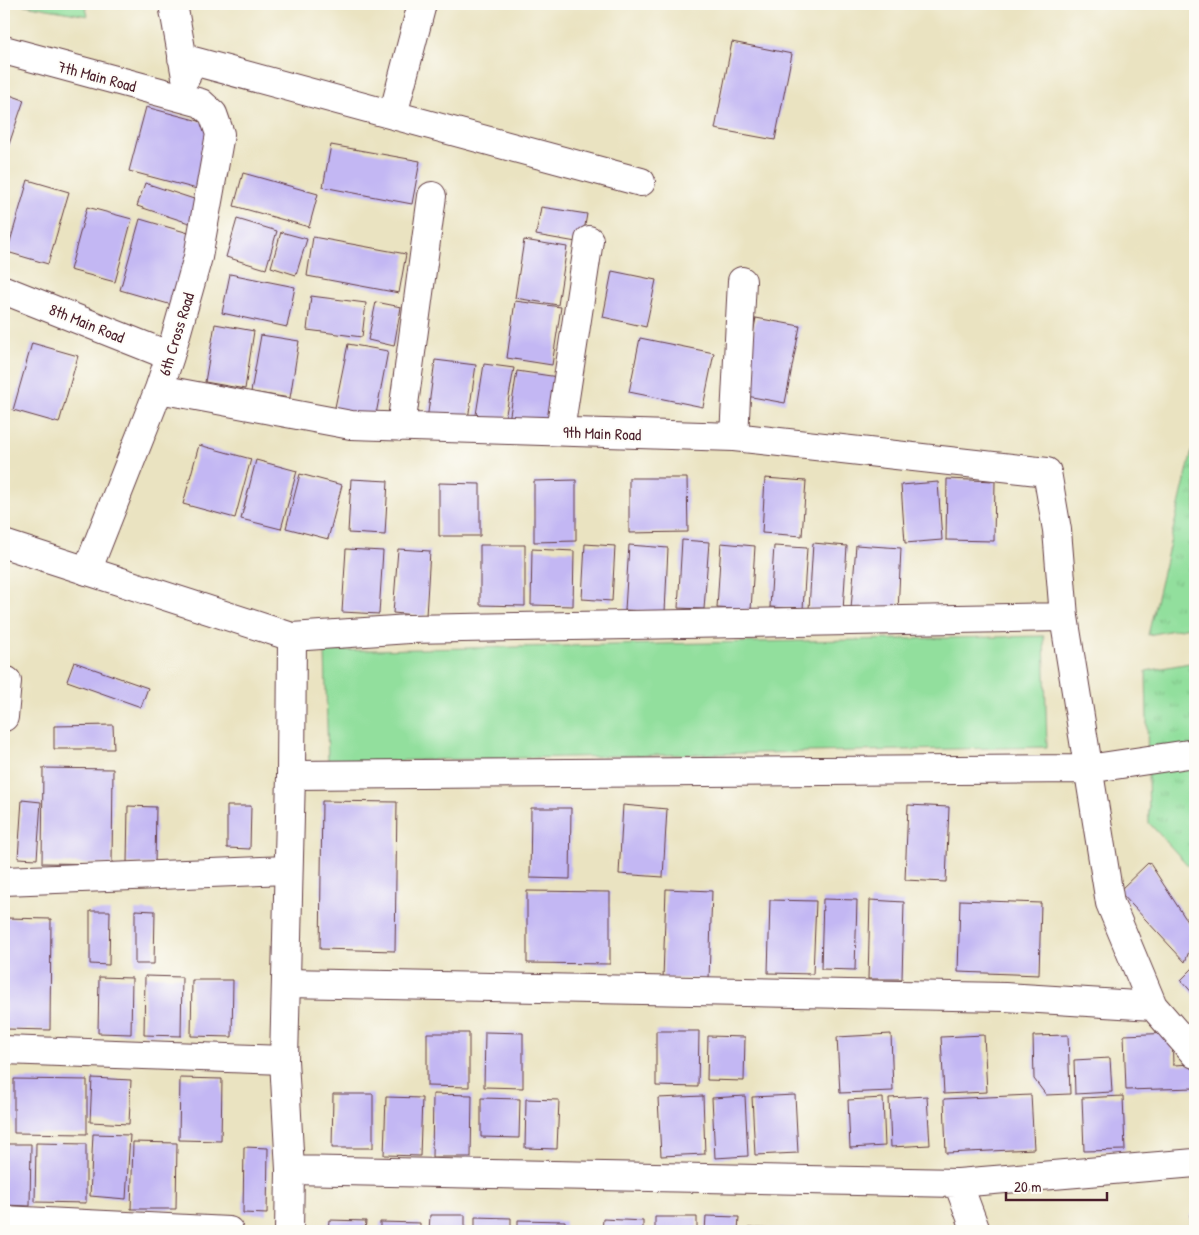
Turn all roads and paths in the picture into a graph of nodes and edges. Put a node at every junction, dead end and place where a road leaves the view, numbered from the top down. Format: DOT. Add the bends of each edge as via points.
graph roads {
  1 [pos="173,4"];
  2 [pos="422,4"];
  3 [pos="4,50"];
  4 [pos="182,58"];
  5 [pos="190,101"];
  6 [pos="393,115"];
  7 [pos="641,182"];
  8 [pos="432,196"];
  9 [pos="589,240"];
  10 [pos="742,281"];
  11 [pos="4,290"];
  12 [pos="170,356"];
  13 [pos="159,388"];
  14 [pos="401,426"];
  15 [pos="560,431"];
  16 [pos="734,437"];
  17 [pos="4,544"];
  18 [pos="86,571"];
  19 [pos="1064,617"];
  20 [pos="292,637"];
  21 [pos="7,681"];
  22 [pos="4,716"];
  23 [pos="1195,753"];
  24 [pos="1088,769"];
  25 [pos="291,775"];
  26 [pos="288,870"];
  27 [pos="4,881"];
  28 [pos="286,982"];
  29 [pos="1153,1006"];
  30 [pos="4,1050"];
  31 [pos="1195,1054"];
  32 [pos="284,1060"];
  33 [pos="1195,1162"];
  34 [pos="290,1170"];
  35 [pos="958,1183"];
  36 [pos="4,1220"];
  37 [pos="229,1231"];
  38 [pos="288,1231"];
  39 [pos="976,1231"];
  1 -- 4 [label="street"];
  2 -- 6 [label="street"];
  3 -- 5 [label="street, 7th Main Road"];
  4 -- 5 [label="street"];
  4 -- 6 [label="street"];
  5 -- 12 [label="street, 6th Cross Road" via="201,103 213,114 220,134 198,257"];
  6 -- 7 [label="street"];
  8 -- 14 [label="street"];
  9 -- 15 [label="street"];
  10 -- 16 [label="street"];
  11 -- 12 [label="street, 8th Main Road"];
  12 -- 13 [label="street, 6th Cross Road"];
  13 -- 14 [label="street, 9th Main Road" via="350,425"];
  13 -- 18 [label="street, 6th Cross Road"];
  14 -- 15 [label="street, 9th Main Road"];
  15 -- 16 [label="street, 9th Main Road"];
  16 -- 19 [label="street, 9th Main Road" via="1047,472 1057,530"];
  17 -- 18 [label="street"];
  18 -- 20 [label="street"];
  19 -- 20 [label="street" via="409,629"];
  19 -- 24 [label="street"];
  20 -- 25 [label="street"];
  21 -- 22 [label="street"];
  23 -- 24 [label="street"];
  24 -- 25 [label="street"];
  24 -- 29 [label="street" via="1110,903"];
  25 -- 26 [label="street"];
  26 -- 27 [label="street"];
  26 -- 28 [label="street"];
  28 -- 29 [label="street" via="1005,997"];
  28 -- 32 [label="street"];
  29 -- 31 [label="street"];
  30 -- 32 [label="street"];
  32 -- 34 [label="street"];
  33 -- 35 [label="street"];
  34 -- 35 [label="street"];
  34 -- 38 [label="street"];
  35 -- 39 [label="street"];
  36 -- 37 [label="street"];
}
